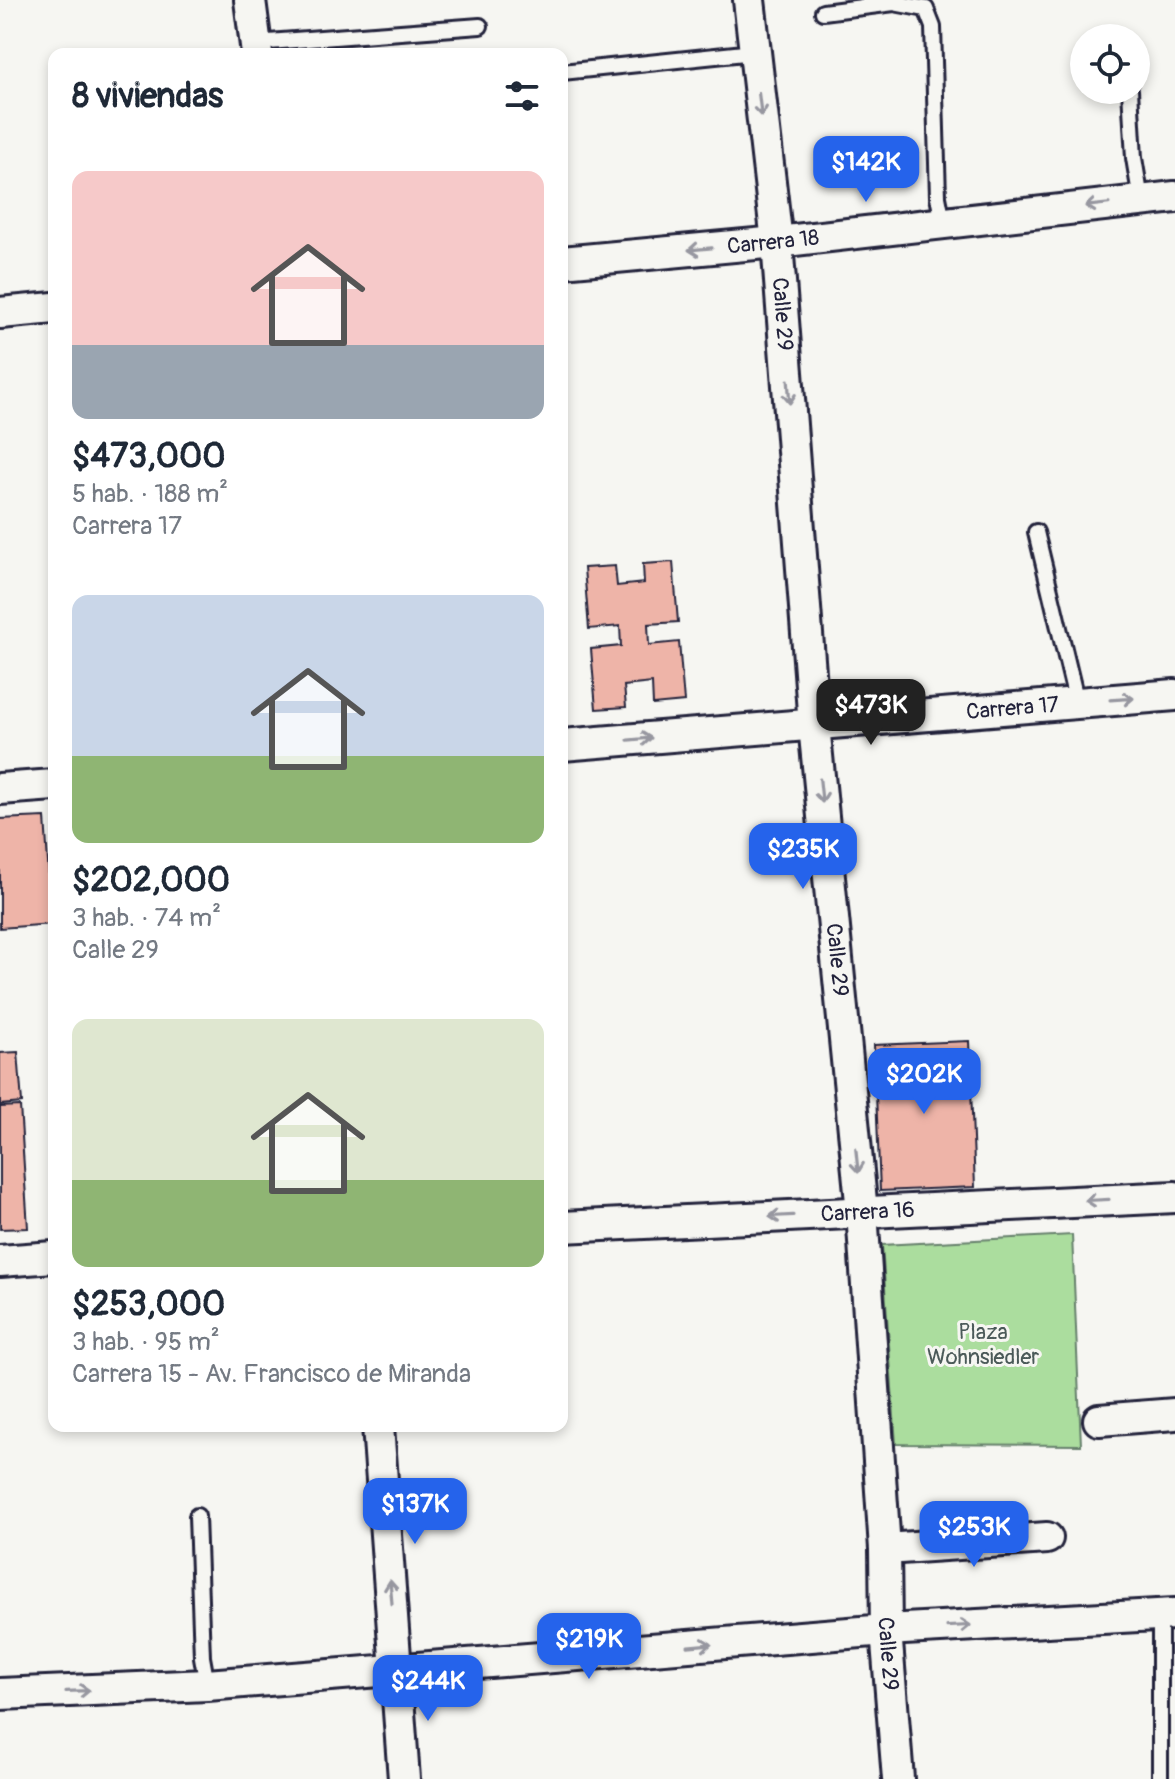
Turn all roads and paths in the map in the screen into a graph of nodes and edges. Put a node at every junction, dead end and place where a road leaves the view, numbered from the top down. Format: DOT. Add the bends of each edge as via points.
graph roads {
  1 [pos="250,0"];
  2 [pos="749,0"];
  3 [pos="823,12"];
  4 [pos="480,26"];
  5 [pos="256,48"];
  6 [pos="754,52"];
  7 [pos="568,71"];
  8 [pos="1131,104"];
  9 [pos="1175,197"];
  10 [pos="1141,200"];
  11 [pos="943,222"];
  12 [pos="777,242"];
  13 [pos="568,261"];
  14 [pos="48,309"];
  15 [pos="0,313"];
  16 [pos="1036,532"];
  17 [pos="1175,695"];
  18 [pos="1077,703"];
  19 [pos="814,725"];
  20 [pos="568,745"];
  21 [pos="48,785"];
  22 [pos="0,789"];
  23 [pos="1175,1197"];
  24 [pos="862,1212"];
  25 [pos="568,1227"];
  26 [pos="48,1257"];
  27 [pos="0,1261"];
  28 [pos="1175,1414"];
  29 [pos="1099,1420"];
  30 [pos="378,1432"];
  31 [pos="197,1516"];
  32 [pos="1047,1538"];
  33 [pos="885,1549"];
  34 [pos="1168,1615"];
  35 [pos="886,1630"];
  36 [pos="398,1670"];
  37 [pos="207,1685"];
  38 [pos="0,1694"];
  39 [pos="404,1779"];
  40 [pos="898,1779"];
  41 [pos="1160,1779"];
  1 -- 5 [label="street"];
  2 -- 6 [label="street, Calle 29"];
  3 -- 11 [label="lane" via="894,3 926,9 933,27"];
  4 -- 5 [label="lane"];
  6 -- 7 [label="lane"];
  6 -- 12 [label="street, Calle 29, one-way"];
  8 -- 10 [label="lane"];
  9 -- 10 [label="street, Carrera 18"];
  10 -- 11 [label="street, Carrera 18, one-way"];
  11 -- 12 [label="street, Carrera 18"];
  12 -- 13 [label="street, Carrera 18, one-way"];
  12 -- 19 [label="street, Calle 29, one-way"];
  14 -- 15 [label="street"];
  16 -- 18 [label="lane"];
  18 -- 17 [label="street, Carrera 17, one-way"];
  18 -- 19 [label="street, Carrera 17"];
  20 -- 19 [label="street, Carrera 17, one-way"];
  19 -- 24 [label="street, Calle 29, one-way"];
  21 -- 22 [label="street"];
  23 -- 24 [label="street, Carrera 16, one-way"];
  24 -- 25 [label="street, Carrera 16, one-way"];
  24 -- 33 [label="street, Calle 29"];
  26 -- 27 [label="street"];
  28 -- 29 [label="street"];
  36 -- 30 [label="street, one-way"];
  31 -- 37 [label="lane"];
  32 -- 33 [label="street"];
  33 -- 35 [label="street, Calle 29"];
  35 -- 34 [label="street, one-way"];
  34 -- 41 [label="lane"];
  36 -- 35 [label="street, one-way"];
  35 -- 40 [label="street, Calle 29"];
  36 -- 37 [label="street"];
  36 -- 39 [label="street"];
  38 -- 37 [label="street, one-way"];
}
